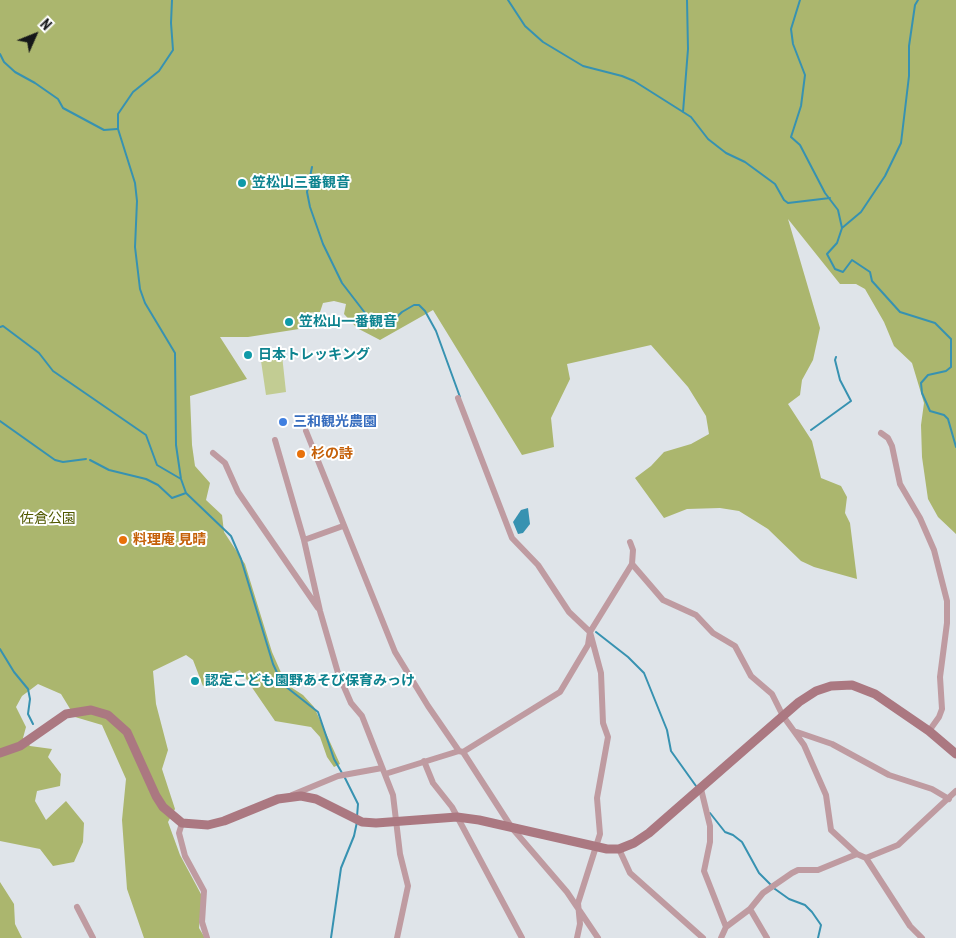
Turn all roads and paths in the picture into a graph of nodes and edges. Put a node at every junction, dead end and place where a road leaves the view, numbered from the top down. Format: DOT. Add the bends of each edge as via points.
graph roads {
  1 [pos="458,398"];
  2 [pos="306,431"];
  3 [pos="881,433"];
  4 [pos="275,440"];
  5 [pos="213,453"];
  6 [pos="343,526"];
  7 [pos="304,540"];
  8 [pos="630,542"];
  9 [pos="632,564"];
  10 [pos="320,611"];
  11 [pos="590,632"];
  12 [pos="783,716"];
  13 [pos="930,731"];
  14 [pos="797,732"];
  15 [pos="461,751"];
  16 [pos="0,753"];
  17 [pos="956,754"];
  18 [pos="424,761"];
  19 [pos="383,771"];
  20 [pos="701,789"];
  21 [pos="956,791"];
  22 [pos="290,796"];
  23 [pos="949,799"];
  24 [pos="457,817"];
  25 [pos="397,821"];
  26 [pos="182,823"];
  27 [pos="512,828"];
  28 [pos="596,848"];
  29 [pos="619,848"];
  30 [pos="857,854"];
  31 [pos="866,858"];
  32 [pos="77,907"];
  33 [pos="750,909"];
  34 [pos="580,913"];
  35 [pos="726,927"];
  36 [pos="93,938"];
  37 [pos="207,938"];
  38 [pos="397,938"];
  39 [pos="522,938"];
  40 [pos="577,938"];
  41 [pos="598,938"];
  42 [pos="703,938"];
  43 [pos="721,938"];
  44 [pos="768,938"];
  45 [pos="922,938"];
  1 -- 11 [label="street" via="512,538 538,564 569,612"];
  2 -- 6 [label="street"];
  3 -- 13 [label="street" via="888,438 900,484 934,550 947,601 940,677 942,708"];
  4 -- 7 [label="street"];
  5 -- 10 [label="street" via="225,463 238,492"];
  6 -- 7 [label="street"];
  6 -- 15 [label="street" via="395,652"];
  7 -- 10 [label="street"];
  8 -- 9 [label="street"];
  9 -- 11 [label="street"];
  9 -- 12 [label="street" via="663,600 696,615 713,633 736,646 751,676 772,694"];
  10 -- 19 [label="street" via="338,673 351,704 362,716"];
  11 -- 15 [label="street" via="588,645 560,692"];
  11 -- 28 [label="street" via="601,673 603,723 608,737 597,798 600,834"];
  12 -- 13 [label="street" via="816,691 852,685 875,694"];
  12 -- 14 [label="street"];
  12 -- 20 [label="street"];
  13 -- 17 [label="street"];
  14 -- 23 [label="street" via="832,744 889,774 932,789"];
  14 -- 30 [label="street" via="826,795 831,830"];
  15 -- 18 [label="street"];
  15 -- 27 [label="street"];
  16 -- 26 [label="street" via="20,746 66,714 78,710 99,711 118,722 127,732 156,796"];
  18 -- 19 [label="street"];
  18 -- 24 [label="street" via="433,783"];
  19 -- 22 [label="street" via="344,775"];
  19 -- 25 [label="street" via="393,795"];
  20 -- 29 [label="street" via="649,833"];
  20 -- 35 [label="street" via="710,826 704,871"];
  21 -- 23 [label="street"];
  22 -- 25 [label="street" via="316,799 358,820"];
  22 -- 26 [label="street" via="224,821 208,825"];
  23 -- 31 [label="street" via="898,845"];
  24 -- 25 [label="street"];
  24 -- 27 [label="street"];
  24 -- 39 [label="street"];
  25 -- 38 [label="street" via="400,854 408,886"];
  26 -- 37 [label="street" via="179,833 185,856 204,892 202,922"];
  27 -- 28 [label="street"];
  27 -- 34 [label="street" via="567,892"];
  28 -- 29 [label="street"];
  28 -- 34 [label="street" via="578,903"];
  29 -- 42 [label="street" via="630,873"];
  30 -- 31 [label="street"];
  30 -- 33 [label="street" via="818,870 798,870 769,888"];
  31 -- 45 [label="street" via="910,926"];
  32 -- 36 [label="street"];
  33 -- 35 [label="street"];
  33 -- 44 [label="street"];
  34 -- 40 [label="street"];
  34 -- 41 [label="street"];
  35 -- 43 [label="street"];
}
